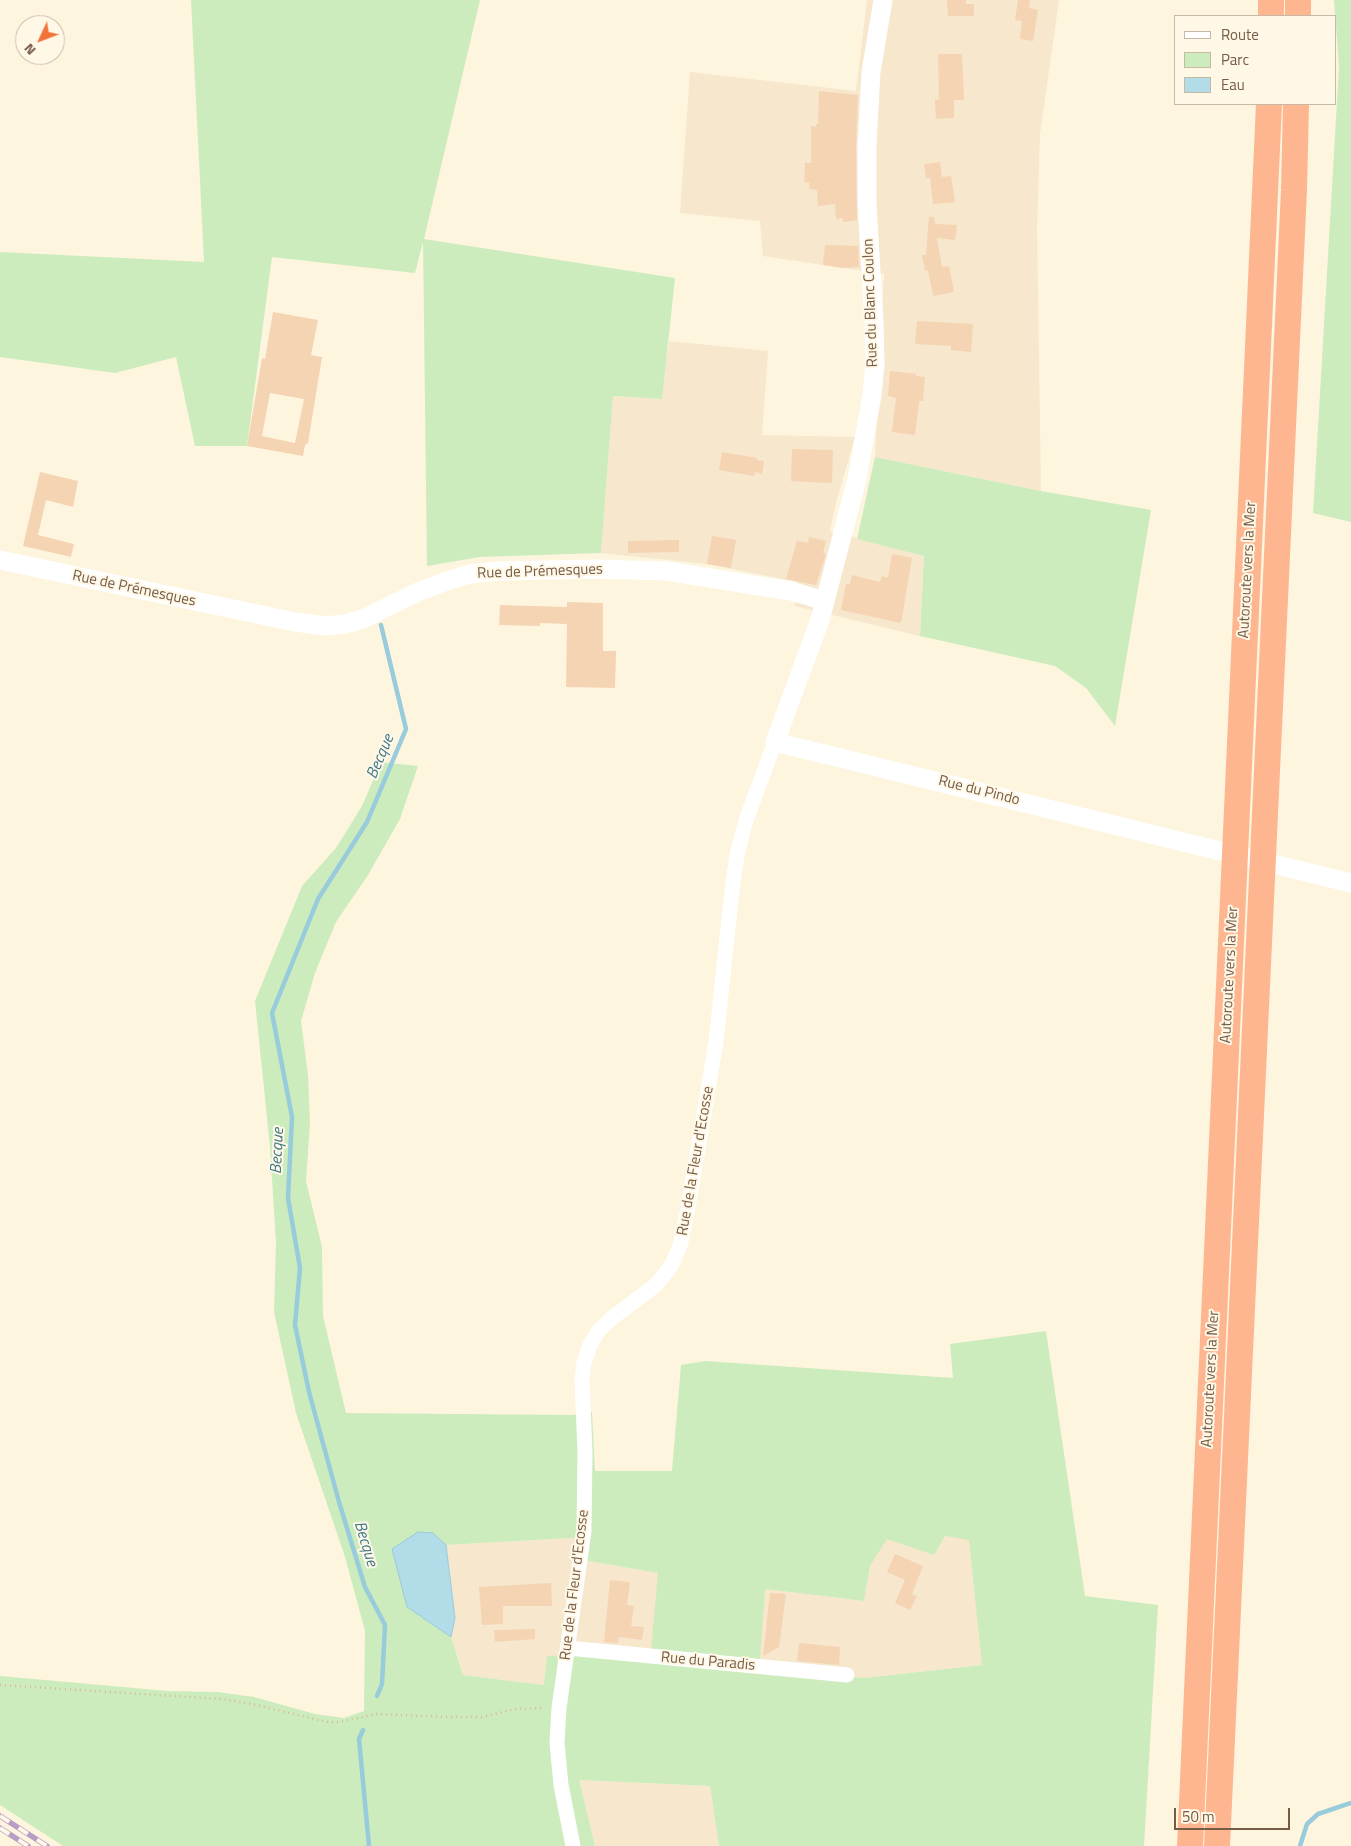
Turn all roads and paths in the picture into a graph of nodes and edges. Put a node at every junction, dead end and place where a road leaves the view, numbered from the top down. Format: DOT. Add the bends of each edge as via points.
graph roads {
  1 [pos="883,0"];
  2 [pos="1271,0"];
  3 [pos="1298,0"];
  4 [pos="1270,15"];
  5 [pos="1298,15"];
  6 [pos="1269,105"];
  7 [pos="1296,105"];
  8 [pos="0,560"];
  9 [pos="825,601"];
  10 [pos="775,742"];
  11 [pos="1351,883"];
  12 [pos="568,1648"];
  13 [pos="847,1675"];
  14 [pos="0,1685"];
  15 [pos="559,1708"];
  16 [pos="573,1846"];
  17 [pos="1190,1846"];
  18 [pos="1217,1846"];
  1 -- 9 [label="street, Rue du Blanc Coulon" via="871,72 867,145 875,363 872,395 857,479"];
  2 -- 4 [label="highway"];
  3 -- 5 [label="highway"];
  6 -- 17 [label="highway, Autoroute vers la Mer"];
  7 -- 18 [label="highway"];
  8 -- 9 [label="street, Rue de Prémesques" via="326,626 363,619 444,582 470,574 498,571 666,571 791,591"];
  9 -- 10 [label="street, Rue du Blanc Coulon"];
  10 -- 11 [label="street, Rue du Pindo"];
  10 -- 12 [label="street, Rue de la Fleur d'Ecosse" via="746,820 737,855 715,1052 680,1246 656,1285 599,1330 584,1362 584,1531"];
  12 -- 13 [label="street, Rue du Paradis"];
  12 -- 15 [label="street, Rue de la Fleur d'Ecosse"];
  14 -- 15 [label="path" via="222,1699 327,1722 350,1721 377,1714 482,1717 516,1709"];
  15 -- 16 [label="street, Rue de la Fleur d'Ecosse" via="559,1770"];
}
